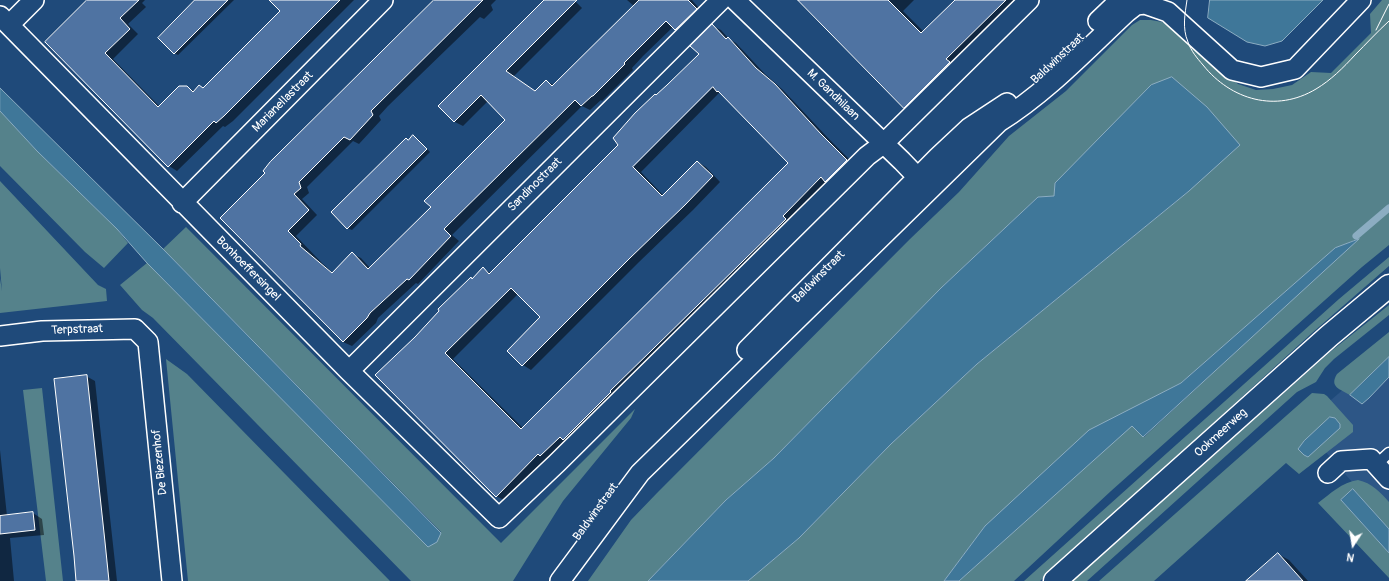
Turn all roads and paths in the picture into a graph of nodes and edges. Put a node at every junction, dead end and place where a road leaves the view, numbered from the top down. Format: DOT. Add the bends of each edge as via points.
graph roads {
  1 [pos="34,0"];
  2 [pos="383,0"];
  3 [pos="721,0"];
  4 [pos="735,0"];
  5 [pos="1029,0"];
  6 [pos="1120,0"];
  7 [pos="1361,0"];
  8 [pos="5,21"];
  9 [pos="883,144"];
  10 [pos="923,184"];
  11 [pos="182,203"];
  12 [pos="1389,286"];
  13 [pos="0,336"];
  14 [pos="148,342"];
  15 [pos="349,371"];
  16 [pos="1385,465"];
  17 [pos="1328,473"];
  18 [pos="172,581"];
  19 [pos="546,581"];
  20 [pos="560,581"];
  21 [pos="1055,581"];
  1 -- 8 [label="street"];
  2 -- 11 [label="street, Marianellastraat"];
  3 -- 15 [label="street, Sandinostraat"];
  4 -- 9 [label="street, M. Gandhilaan"];
  5 -- 9 [label="street"];
  6 -- 10 [label="street, Baldwinstraat" via="1040,79 969,128"];
  7 -- 10 [label="street, Baldwinstraat" via="1295,69 1261,77 1232,70 1168,12 1145,4 1136,5 1047,88 999,122 952,170"];
  8 -- 11 [label="street, Bonhoeffersingel"];
  9 -- 10 [label="street, M. Gandhilaan"];
  9 -- 15 [label="street, Bonhoeffersingel" via="867,156 499,518"];
  10 -- 19 [label="street, Baldwinstraat" via="619,481"];
  10 -- 20 [label="street, Baldwinstraat" via="640,473"];
  11 -- 15 [label="street, Bonhoeffersingel"];
  12 -- 21 [label="main road, Ookmeerweg"];
  13 -- 14 [label="street, Terpstraat" via="42,331 135,329"];
  14 -- 18 [label="street, De Biezenhof"];
  16 -- 17 [label="street" via="1371,459 1341,461"];
}
